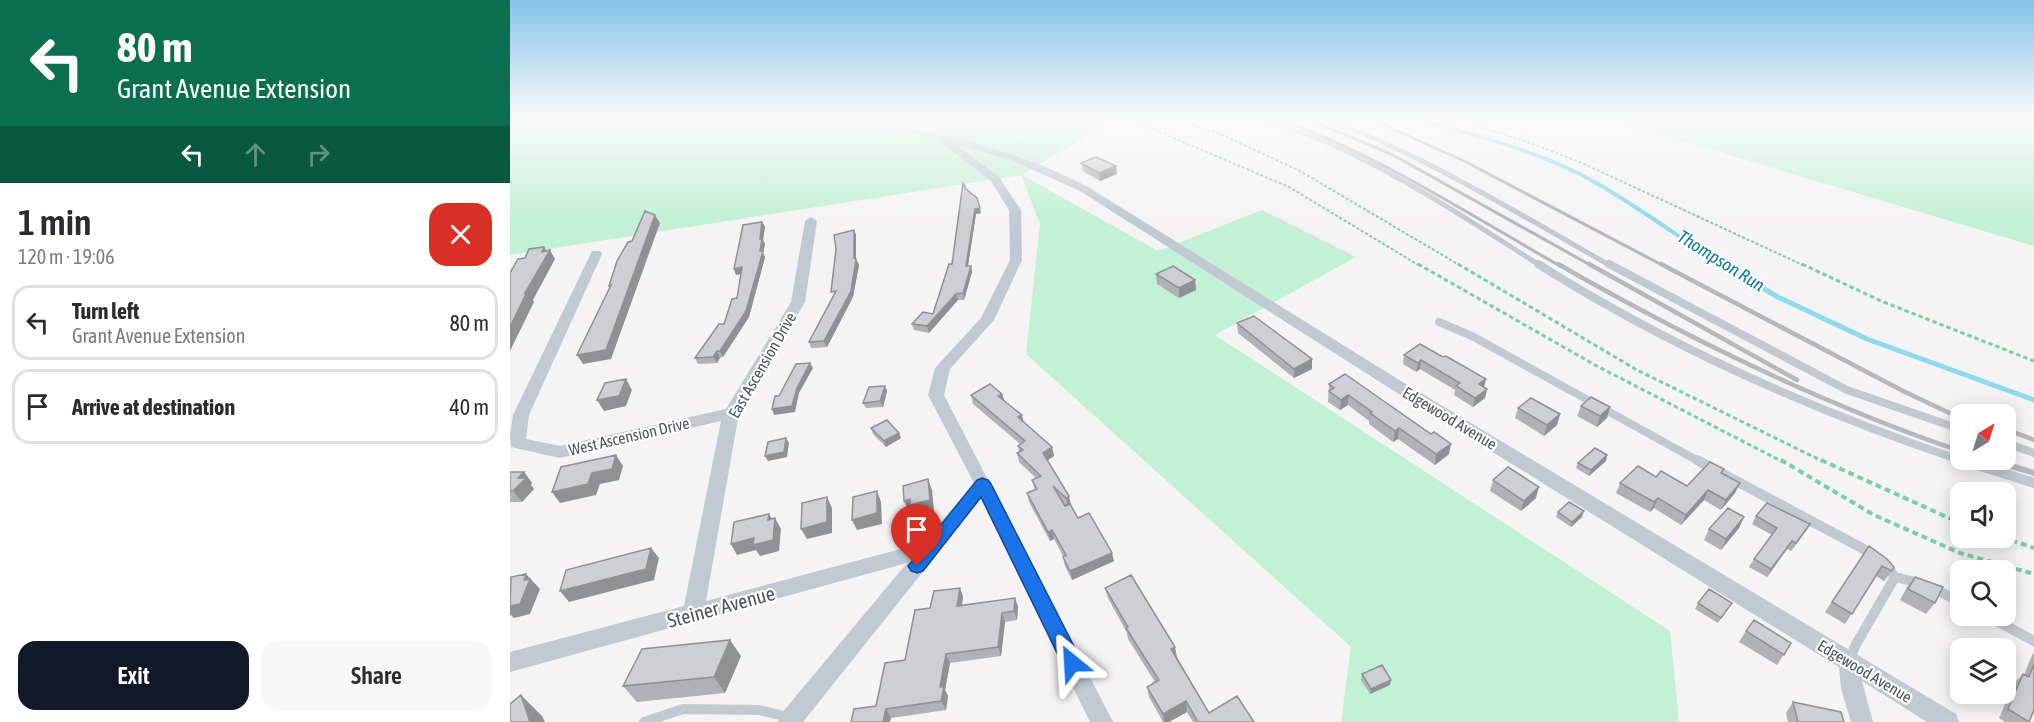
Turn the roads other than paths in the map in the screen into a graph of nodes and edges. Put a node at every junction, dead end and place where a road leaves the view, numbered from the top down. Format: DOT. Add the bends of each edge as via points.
graph roads {
  1 [pos="959,152"];
  2 [pos="999,152"];
  3 [pos="1346,152"];
  4 [pos="1404,152"];
  5 [pos="811,221"];
  6 [pos="596,254"];
  7 [pos="1439,322"];
  8 [pos="731,413"];
  9 [pos="1950,426"];
  10 [pos="2016,447"];
  11 [pos="2034,453"];
  12 [pos="2034,483"];
  13 [pos="982,484"];
  14 [pos="931,549"];
  15 [pos="1895,576"];
  16 [pos="1950,597"];
  17 [pos="693,615"];
  18 [pos="2006,626"];
  19 [pos="2034,641"];
  20 [pos="1849,661"];
  21 [pos="510,662"];
  22 [pos="791,720"];
  23 [pos="644,722"];
  24 [pos="1102,722"];
  25 [pos="1862,722"];
  26 [pos="1948,722"];
  1 -- 13 [label="street" via="995,179 1015,210 1016,260 987,320 943,368 936,395"];
  2 -- 20 [label="street, Edgewood Avenue" via="1077,186"];
  3 -- 12 [label="lane" via="1585,293 1755,381 1889,435"];
  4 -- 9 [label="lane" via="1847,390"];
  5 -- 8 [label="street, East Ascension Drive" via="798,302"];
  6 -- 8 [label="street, West Ascension Drive" via="521,415 517,443 560,452"];
  7 -- 15 [label="lane" via="1472,336 1861,547"];
  8 -- 17 [label="street, East Ascension Drive"];
  10 -- 11 [label="lane"];
  13 -- 14 [label="street"];
  13 -- 24 [label="street"];
  14 -- 17 [label="street, Steiner Avenue"];
  14 -- 22 [label="street"];
  15 -- 16 [label="lane"];
  15 -- 20 [label="lane"];
  17 -- 21 [label="street, Steiner Avenue"];
  18 -- 19 [label="lane"];
  20 -- 25 [label="street"];
  20 -- 26 [label="street, Edgewood Avenue"];
  22 -- 23 [label="lane" via="759,710 683,709"];
}
